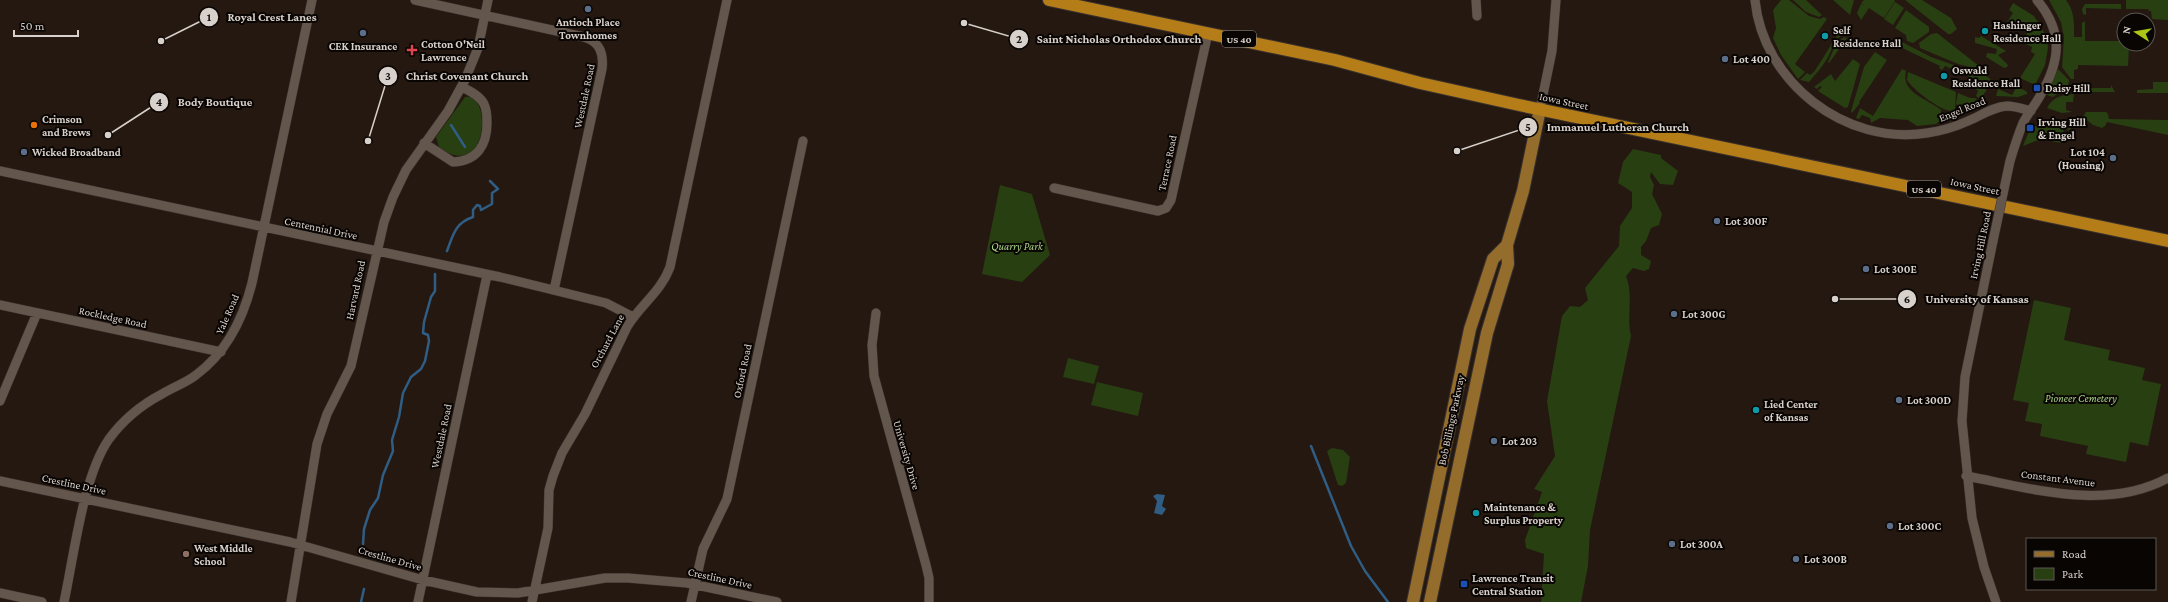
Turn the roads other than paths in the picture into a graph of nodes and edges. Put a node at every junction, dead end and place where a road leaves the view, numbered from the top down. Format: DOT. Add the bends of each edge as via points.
graph roads {
  1 [pos="312,0"];
  2 [pos="415,0"];
  3 [pos="488,0"];
  4 [pos="726,0"];
  5 [pos="1049,0"];
  6 [pos="1476,0"];
  7 [pos="1556,0"];
  8 [pos="1755,0"];
  9 [pos="2036,0"];
  10 [pos="485,15"];
  11 [pos="1477,16"];
  12 [pos="1208,33"];
  13 [pos="462,87"];
  14 [pos="1540,109"];
  15 [pos="2031,111"];
  16 [pos="803,141"];
  17 [pos="424,143"];
  18 [pos="0,172"];
  19 [pos="1054,188"];
  20 [pos="263,228"];
  21 [pos="2168,241"];
  22 [pos="1507,244"];
  23 [pos="376,252"];
  24 [pos="487,275"];
  25 [pos="554,290"];
  26 [pos="0,305"];
  27 [pos="37,313"];
  28 [pos="876,313"];
  29 [pos="633,316"];
  30 [pos="221,352"];
  31 [pos="0,401"];
  32 [pos="1966,476"];
  33 [pos="2168,478"];
  34 [pos="0,481"];
  35 [pos="86,499"];
  36 [pos="300,545"];
  37 [pos="422,580"];
  38 [pos="695,584"];
  39 [pos="534,591"];
  40 [pos="0,593"];
  41 [pos="42,602"];
  42 [pos="64,602"];
  43 [pos="291,602"];
  44 [pos="418,602"];
  45 [pos="532,602"];
  46 [pos="691,602"];
  47 [pos="777,602"];
  48 [pos="929,602"];
  49 [pos="1413,602"];
  50 [pos="1430,602"];
  51 [pos="1996,602"];
  1 -- 20 [label="street, Yale Road"];
  2 -- 10 [label="street, Westdale Road"];
  3 -- 10 [label="street, Harvard Road"];
  4 -- 29 [label="street, Orchard Lane" via="670,267 659,289"];
  5 -- 12 [label="highway, Iowa Street / US 40"];
  6 -- 11 [label="street"];
  7 -- 14 [label="street" via="1552,50"];
  8 -- 15 [label="street, Engel Road" via="1766,42 1788,79 1811,101 1854,126 1881,132 1917,135 1951,128 2000,108 2010,106"];
  9 -- 15 [label="street, Irving Hill Road" via="2051,21 2056,48 2050,79"];
  10 -- 13 [label="street, Harvard Road" via="476,54"];
  10 -- 25 [label="street, Westdale Road" via="588,38 599,46 603,55"];
  12 -- 14 [label="highway, Iowa Street / US 40" via="1335,60 1420,83"];
  12 -- 19 [label="street, Terrace Road" via="1171,200 1166,208 1158,211"];
  13 -- 17 [label="street, Harvard Road"];
  13 -- 17 [label="street" via="480,98 486,113 487,128 480,150 468,160 453,162"];
  14 -- 21 [label="highway, Iowa Street / US 40"];
  14 -- 22 [label="main road, Bob Billings Parkway" via="1523,190"];
  15 -- 32 [label="street, Irving Hill Road, bridge" via="2022,127 2010,161 1965,377 1962,421"];
  16 -- 38 [label="street, Oxford Road" via="727,499 703,549"];
  17 -- 23 [label="street, Harvard Road" via="396,190"];
  18 -- 20 [label="street, Centennial Drive"];
  20 -- 23 [label="street, Centennial Drive"];
  20 -- 30 [label="street, Yale Road" via="246,305 235,331"];
  22 -- 49 [label="main road, Bob Billings Parkway" via="1493,259 1473,318"];
  22 -- 50 [label="main road, Bob Billings Parkway" via="1508,264 1487,333"];
  23 -- 24 [label="street, Centennial Drive"];
  23 -- 36 [label="street, Harvard Road" via="351,366 327,414 317,444"];
  24 -- 25 [label="street, Centennial Drive"];
  24 -- 37 [label="street, Westdale Road"];
  25 -- 29 [label="street, Centennial Drive" via="606,303"];
  26 -- 27 [label="street, Rockledge Road"];
  27 -- 30 [label="street, Rockledge Road"];
  27 -- 31 [label="street"];
  28 -- 48 [label="street, University Drive" via="872,345 874,376 926,565"];
  29 -- 39 [label="street, Orchard Lane" via="585,414 556,466 549,490 548,528"];
  30 -- 35 [label="street, Yale Road" via="197,375 146,403 119,427 99,456"];
  32 -- 33 [label="street, Constant Avenue" via="2090,495 2132,491"];
  32 -- 51 [label="street, Irving Hill Road" via="1975,531"];
  34 -- 35 [label="street, Crestline Drive"];
  35 -- 36 [label="street, Crestline Drive"];
  35 -- 42 [label="street, Yale Road"];
  36 -- 37 [label="street, Crestline Drive"];
  36 -- 43 [label="street, Harvard Road"];
  37 -- 39 [label="street, Crestline Drive" via="492,593"];
  37 -- 44 [label="street, Westdale Road"];
  38 -- 39 [label="street, Crestline Drive" via="617,578"];
  38 -- 46 [label="street, Oxford Road"];
  38 -- 47 [label="street, Crestline Drive"];
  39 -- 45 [label="street, Orchard Lane"];
  40 -- 41 [label="street"];
}
